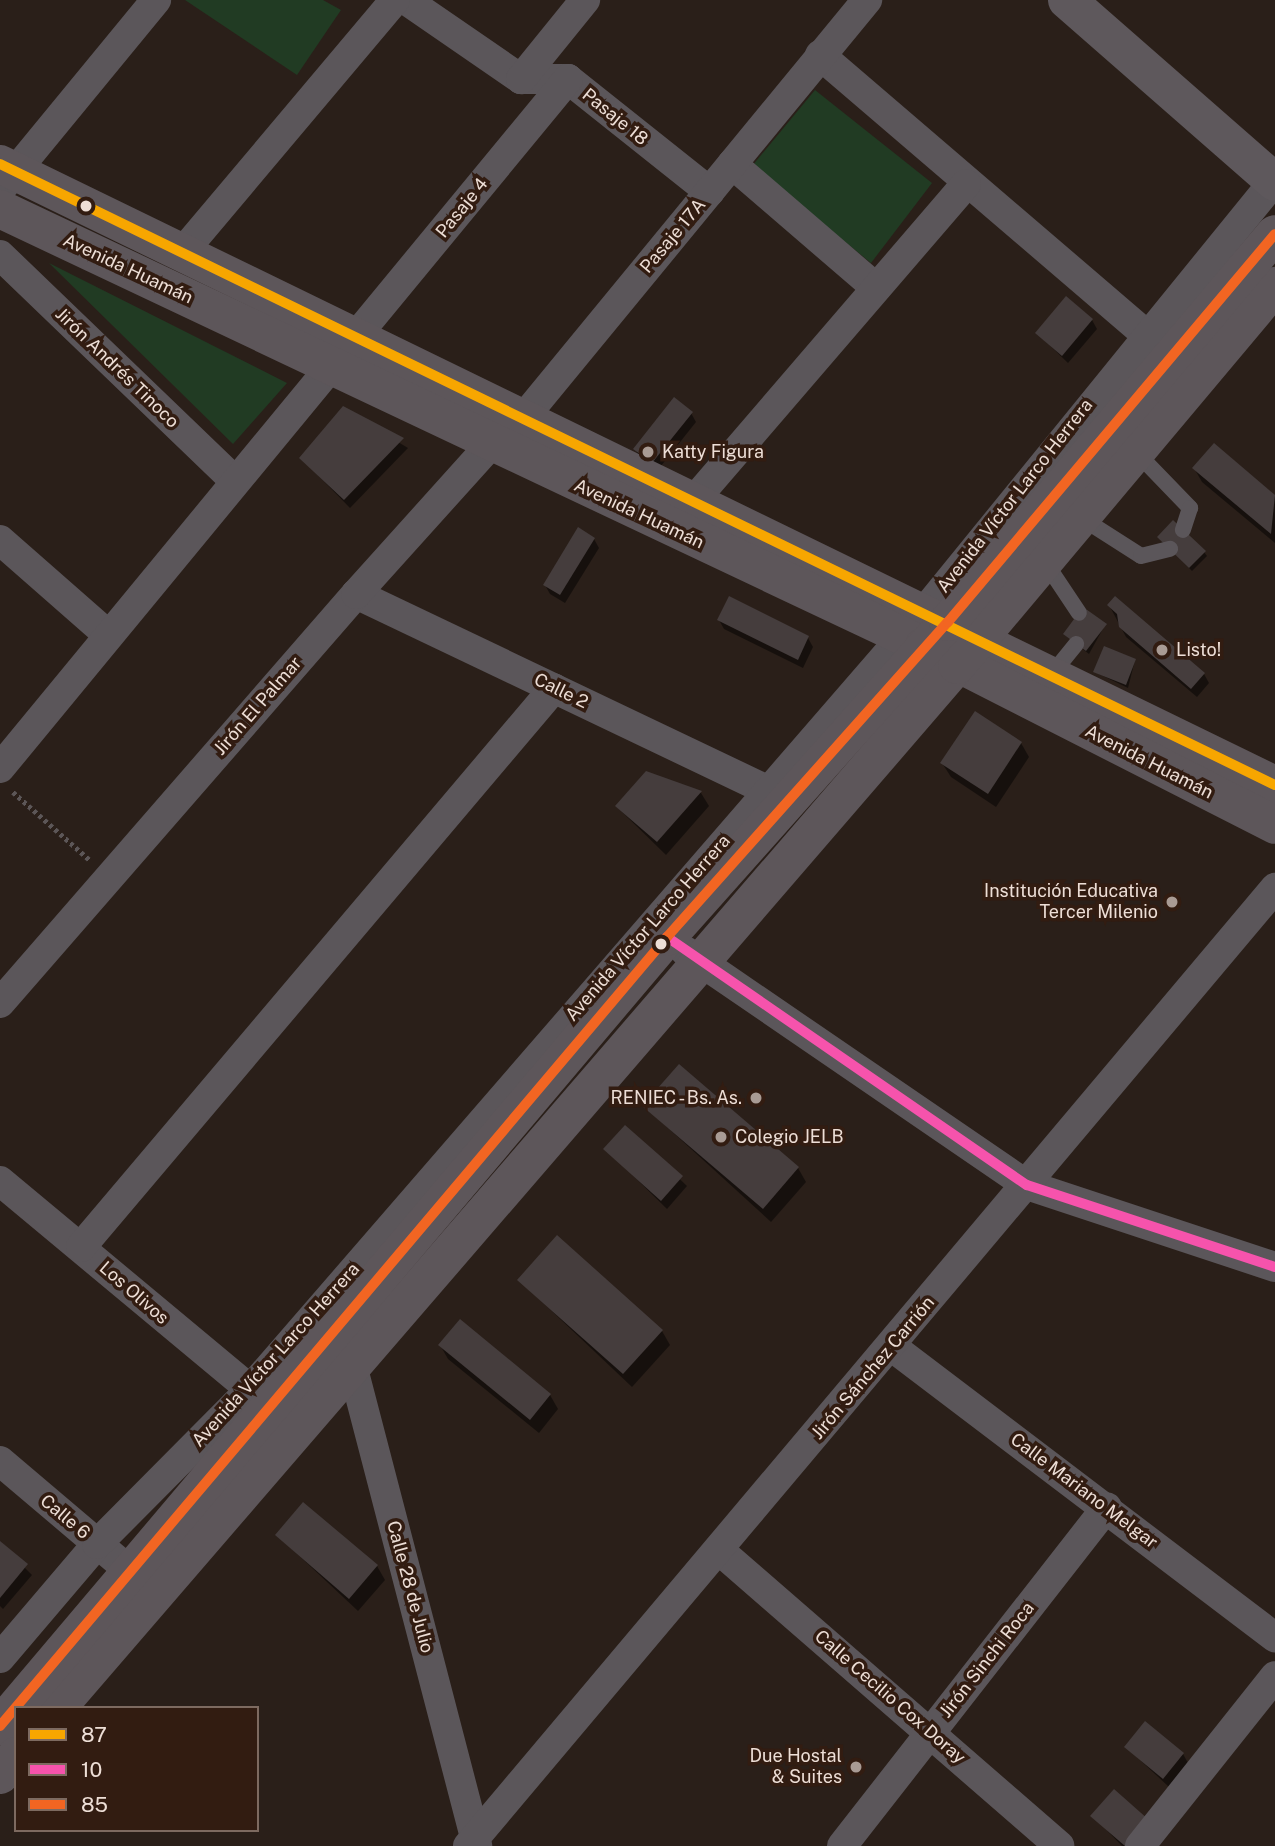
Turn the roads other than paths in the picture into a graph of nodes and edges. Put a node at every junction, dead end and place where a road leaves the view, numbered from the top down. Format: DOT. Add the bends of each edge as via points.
graph roads {
  1 [pos="156,0"];
  2 [pos="395,0"];
  3 [pos="406,0"];
  4 [pos="585,0"];
  5 [pos="867,0"];
  6 [pos="1068,0"];
  7 [pos="1105,0"];
  8 [pos="820,55"];
  9 [pos="521,79"];
  10 [pos="568,79"];
  11 [pos="732,164"];
  12 [pos="1275,173"];
  13 [pos="5,175"];
  14 [pos="966,184"];
  15 [pos="710,192"];
  16 [pos="0,209"];
  17 [pos="1275,234"];
  18 [pos="0,254"];
  19 [pos="181,254"];
  20 [pos="1275,286"];
  21 [pos="876,288"];
  22 [pos="356,337"];
  23 [pos="1159,345"];
  24 [pos="330,366"];
  25 [pos="525,416"];
  26 [pos="1141,430"];
  27 [pos="491,444"];
  28 [pos="235,481"];
  29 [pos="696,498"];
  30 [pos="1080,517"];
  31 [pos="1184,530"];
  32 [pos="0,540"];
  33 [pos="1042,543"];
  34 [pos="1170,549"];
  35 [pos="356,594"];
  36 [pos="1079,612"];
  37 [pos="106,633"];
  38 [pos="939,637"];
  39 [pos="1076,644"];
  40 [pos="1050,677"];
  41 [pos="554,688"];
  42 [pos="1129,735"];
  43 [pos="5,779"];
  44 [pos="1275,785"];
  45 [pos="767,790"];
  46 [pos="1275,825"];
  47 [pos="1275,888"];
  48 [pos="667,937"];
  49 [pos="701,964"];
  50 [pos="0,1003"];
  51 [pos="0,1181"];
  52 [pos="1027,1185"];
  53 [pos="81,1247"];
  54 [pos="1275,1267"];
  55 [pos="322,1342"];
  56 [pos="891,1346"];
  57 [pos="352,1365"];
  58 [pos="258,1398"];
  59 [pos="0,1461"];
  60 [pos="1107,1507"];
  61 [pos="97,1544"];
  62 [pos="719,1550"];
  63 [pos="131,1572"];
  64 [pos="1275,1638"];
  65 [pos="0,1658"];
  66 [pos="1275,1676"];
  67 [pos="17,1706"];
  68 [pos="60,1706"];
  69 [pos="14,1710"];
  70 [pos="0,1726"];
  71 [pos="931,1732"];
  72 [pos="14,1758"];
  73 [pos="0,1774"];
  74 [pos="473,1843"];
  75 [pos="842,1846"];
  76 [pos="1059,1846"];
  77 [pos="1140,1846"];
  1 -- 13 [label="street"];
  2 -- 19 [label="street"];
  3 -- 9 [label="street"];
  4 -- 9 [label="street"];
  5 -- 8 [label="street, Pasaje 17A"];
  6 -- 12 [label="street"];
  7 -- 12 [label="street"];
  8 -- 11 [label="street, Pasaje 17A"];
  8 -- 14 [label="street"];
  9 -- 10 [label="street, Pasaje 18"];
  10 -- 15 [label="street, Pasaje 18"];
  10 -- 22 [label="street, Pasaje 4"];
  11 -- 15 [label="street, Pasaje 17A"];
  11 -- 21 [label="street"];
  12 -- 23 [label="street, Avenida Víctor Larco Herrera"];
  13 -- 19 [label="main road, Avenida Huamán"];
  14 -- 21 [label="street"];
  14 -- 23 [label="street"];
  15 -- 25 [label="street, Pasaje 17A"];
  16 -- 24 [label="main road, Avenida Huamán"];
  17 -- 23 [label="main road, Avenida Víctor Larco Herrera"];
  18 -- 28 [label="street, Jirón Andrés Tinoco"];
  19 -- 22 [label="main road, Avenida Huamán"];
  20 -- 26 [label="main road, Avenida Víctor Larco Herrera"];
  21 -- 29 [label="street"];
  22 -- 24 [label="street, Pasaje 4"];
  22 -- 25 [label="main road, Avenida Huamán"];
  23 -- 26 [label="main road, Avenida Víctor Larco Herrera"];
  23 -- 38 [label="street, Avenida Víctor Larco Herrera"];
  24 -- 27 [label="main road, Avenida Huamán"];
  24 -- 28 [label="street, Pasaje 4"];
  25 -- 27 [label="street, Jirón El Palmar"];
  25 -- 29 [label="main road, Avenida Huamán"];
  26 -- 30 [label="main road, Avenida Víctor Larco Herrera"];
  26 -- 31 [label="lane" via="1190,508"];
  26 -- 33 [label="main road, Avenida Víctor Larco Herrera"];
  27 -- 35 [label="street, Jirón El Palmar"];
  27 -- 38 [label="main road, Avenida Huamán"];
  28 -- 37 [label="street, Pasaje 4"];
  29 -- 38 [label="main road, Avenida Huamán"];
  30 -- 33 [label="main road, Avenida Víctor Larco Herrera"];
  30 -- 34 [label="lane" via="1141,556"];
  32 -- 37 [label="street"];
  33 -- 36 [label="lane"];
  33 -- 38 [label="main road, Avenida Víctor Larco Herrera"];
  35 -- 41 [label="street, Calle 2"];
  35 -- 50 [label="street, Jirón El Palmar"];
  37 -- 43 [label="street, Pasaje 4"];
  38 -- 40 [label="main road, Avenida Huamán"];
  38 -- 42 [label="main road, Avenida Huamán"];
  38 -- 45 [label="street, Avenida Víctor Larco Herrera"];
  38 -- 48 [label="main road, Avenida Víctor Larco Herrera"];
  38 -- 49 [label="main road, Avenida Víctor Larco Herrera"];
  39 -- 40 [label="lane"];
  40 -- 42 [label="main road, Avenida Huamán"];
  41 -- 45 [label="street, Calle 2"];
  41 -- 53 [label="street"];
  42 -- 44 [label="main road, Avenida Huamán"];
  42 -- 46 [label="main road, Avenida Huamán"];
  45 -- 58 [label="street, Avenida Víctor Larco Herrera"];
  47 -- 52 [label="street, Jirón Sánchez Carrión"];
  48 -- 49 [label="street"];
  48 -- 55 [label="main road, Avenida Víctor Larco Herrera"];
  49 -- 52 [label="street"];
  49 -- 57 [label="main road, Avenida Víctor Larco Herrera"];
  51 -- 53 [label="street, Los Olivos"];
  52 -- 54 [label="street"];
  52 -- 56 [label="street, Jirón Sánchez Carrión"];
  53 -- 58 [label="street, Los Olivos"];
  55 -- 57 [label="street"];
  55 -- 58 [label="main road, Avenida Víctor Larco Herrera"];
  56 -- 60 [label="street, Calle Mariano Melgar"];
  56 -- 62 [label="street, Jirón Sánchez Carrión"];
  57 -- 68 [label="main road, Avenida Víctor Larco Herrera"];
  57 -- 74 [label="street, Calle 28 de Julio"];
  58 -- 61 [label="street, Avenida Víctor Larco Herrera"];
  58 -- 63 [label="main road, Avenida Víctor Larco Herrera"];
  59 -- 61 [label="street, Calle 6"];
  60 -- 64 [label="street, Calle Mariano Melgar"];
  60 -- 71 [label="street, Jirón Sinchi Roca"];
  61 -- 63 [label="street, Calle 6"];
  61 -- 65 [label="street, Avenida Víctor Larco Herrera"];
  62 -- 71 [label="street, Calle Cecilio Cox Doray"];
  62 -- 74 [label="street, Jirón Sánchez Carrión"];
  63 -- 67 [label="main road, Avenida Víctor Larco Herrera"];
  66 -- 77 [label="street"];
  69 -- 70 [label="main road, Avenida Víctor Larco Herrera"];
  71 -- 75 [label="street, Jirón Sinchi Roca"];
  71 -- 76 [label="street, Calle Cecilio Cox Doray"];
  72 -- 73 [label="main road"];
}
